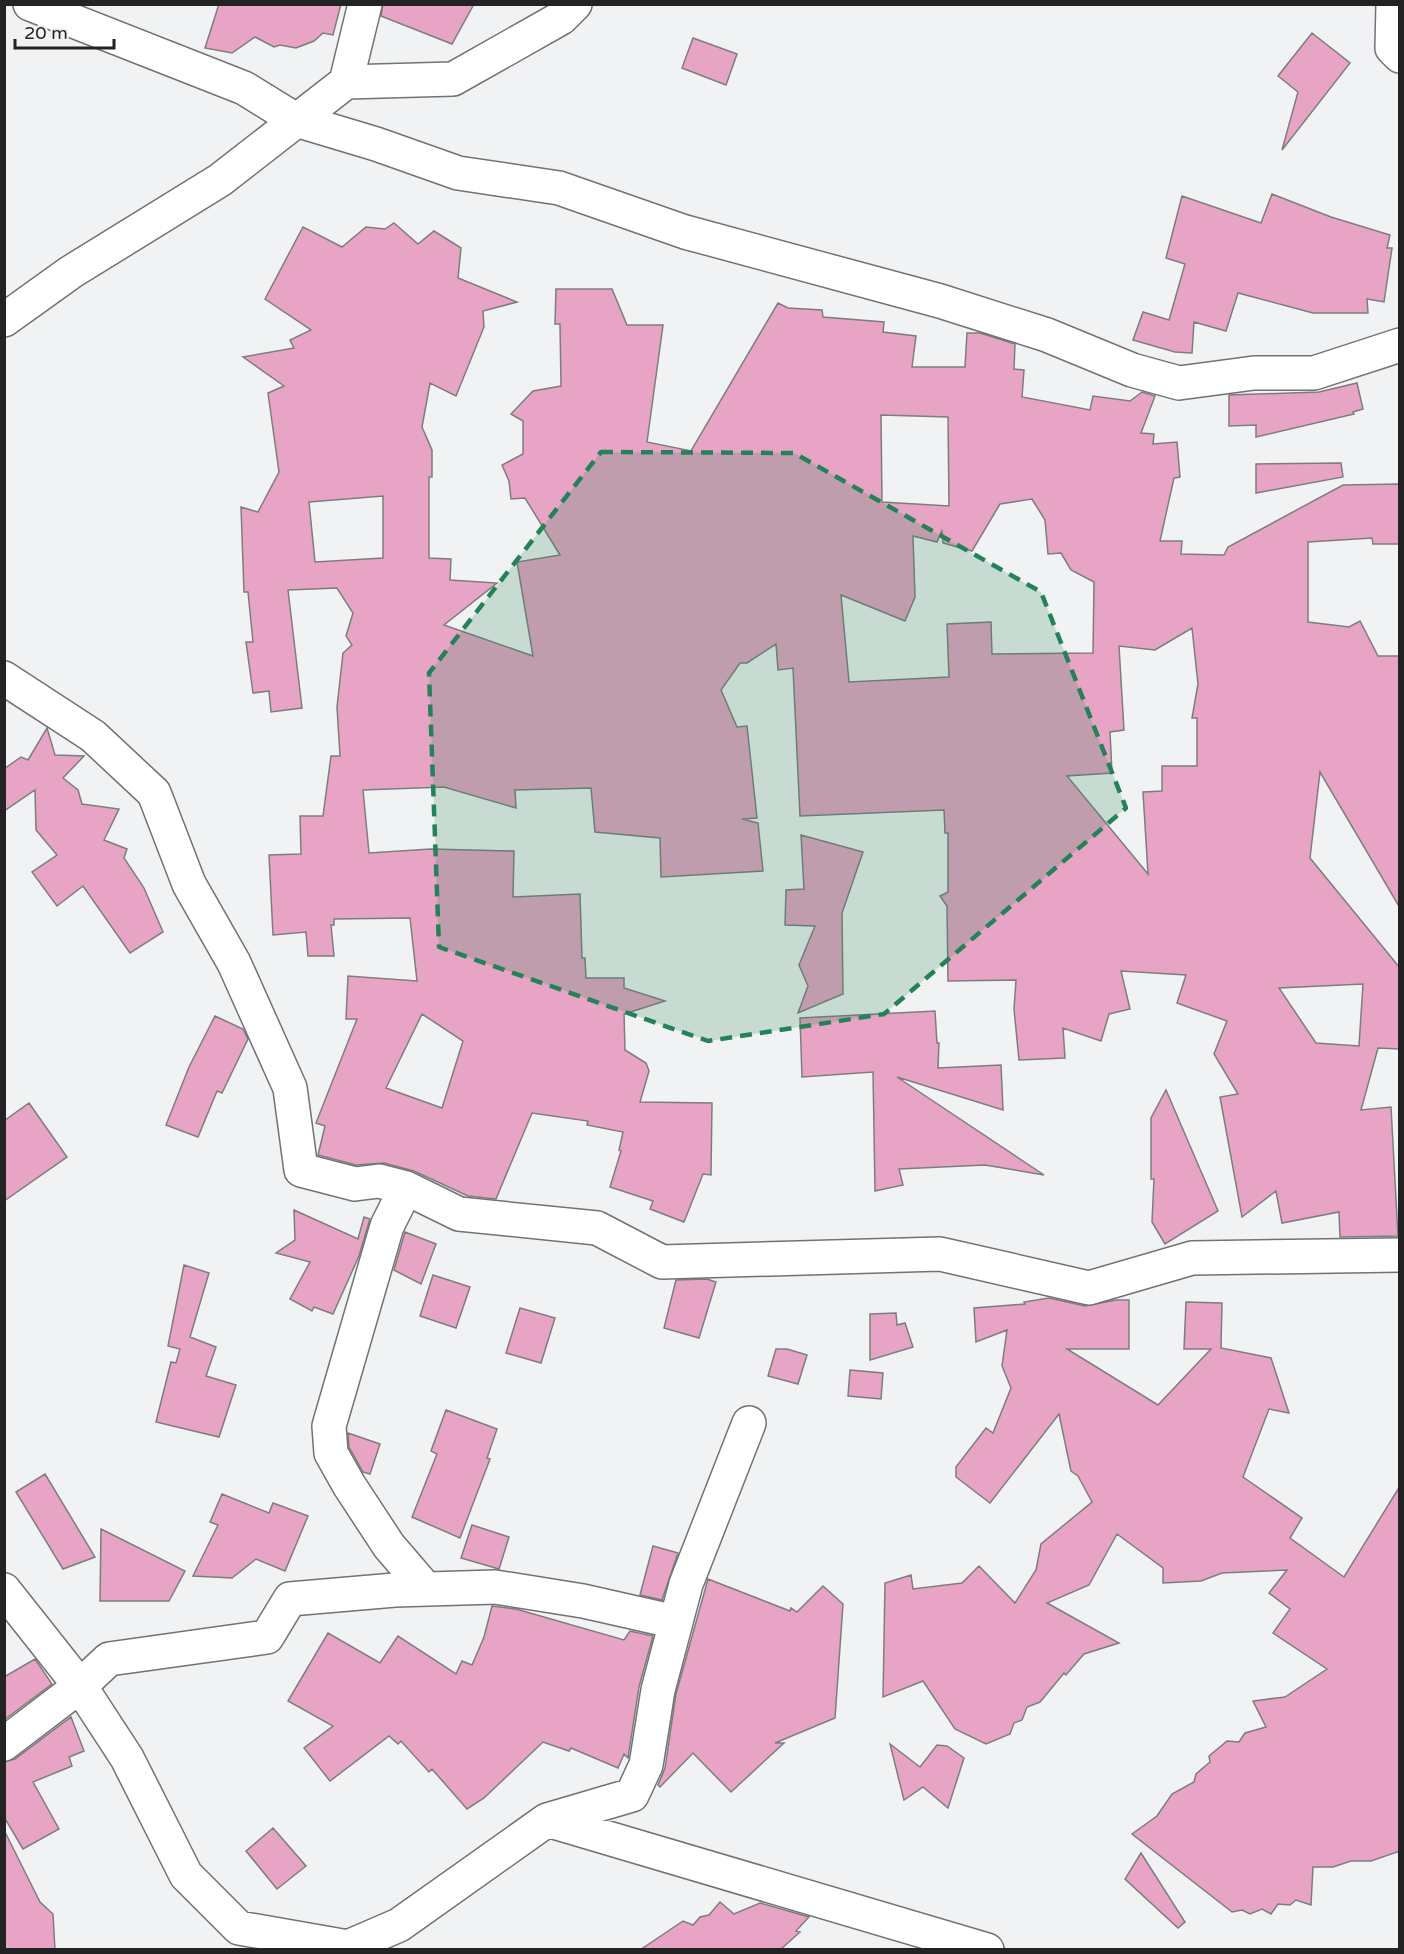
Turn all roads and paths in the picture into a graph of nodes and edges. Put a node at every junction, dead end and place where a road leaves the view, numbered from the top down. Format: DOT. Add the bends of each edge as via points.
graph roads {
  1 [pos="30,4"];
  2 [pos="365,4"];
  3 [pos="575,4"];
  4 [pos="1393,4"];
  5 [pos="1400,56"];
  6 [pos="346,82"];
  7 [pos="296,120"];
  8 [pos="4,320"];
  9 [pos="1400,345"];
  10 [pos="4,678"];
  11 [pos="406,1188"];
  12 [pos="1400,1255"];
  13 [pos="749,1423"];
  14 [pos="426,1589"];
  15 [pos="4,1590"];
  16 [pos="676,1622"];
  17 [pos="80,1686"];
  18 [pos="4,1744"];
  19 [pos="547,1820"];
  20 [pos="349,1948"];
  21 [pos="987,1950"];
  1 -- 7 [label="street" via="244,88"];
  2 -- 6 [label="street"];
  3 -- 6 [label="street" via="561,18 453,79"];
  4 -- 5 [label="street" via="1392,48"];
  6 -- 7 [label="street"];
  7 -- 8 [label="street" via="220,180 71,272"];
  7 -- 9 [label="street" via="458,173 559,188 685,232 940,301 1047,334 1132,370 1179,383 1254,373 1314,373"];
  10 -- 11 [label="street" via="93,736 154,793 189,884 234,963 290,1088 301,1170 355,1184 379,1181"];
  11 -- 12 [label="street" via="459,1214 597,1228 662,1262 940,1254 1089,1288 1192,1258"];
  11 -- 14 [label="street" via="387,1226 329,1426 331,1453 349,1485 389,1546"];
  13 -- 16 [label="street" via="686,1584"];
  14 -- 16 [label="street" via="495,1587"];
  14 -- 17 [label="street" via="290,1599 267,1637 110,1659"];
  15 -- 17 [label="street"];
  16 -- 19 [label="street" via="658,1690 646,1765 632,1795"];
  17 -- 18 [label="street"];
  17 -- 20 [label="street" via="128,1758 186,1875 239,1928"];
  19 -- 20 [label="street" via="399,1925"];
  19 -- 21 [label="street"];
}
